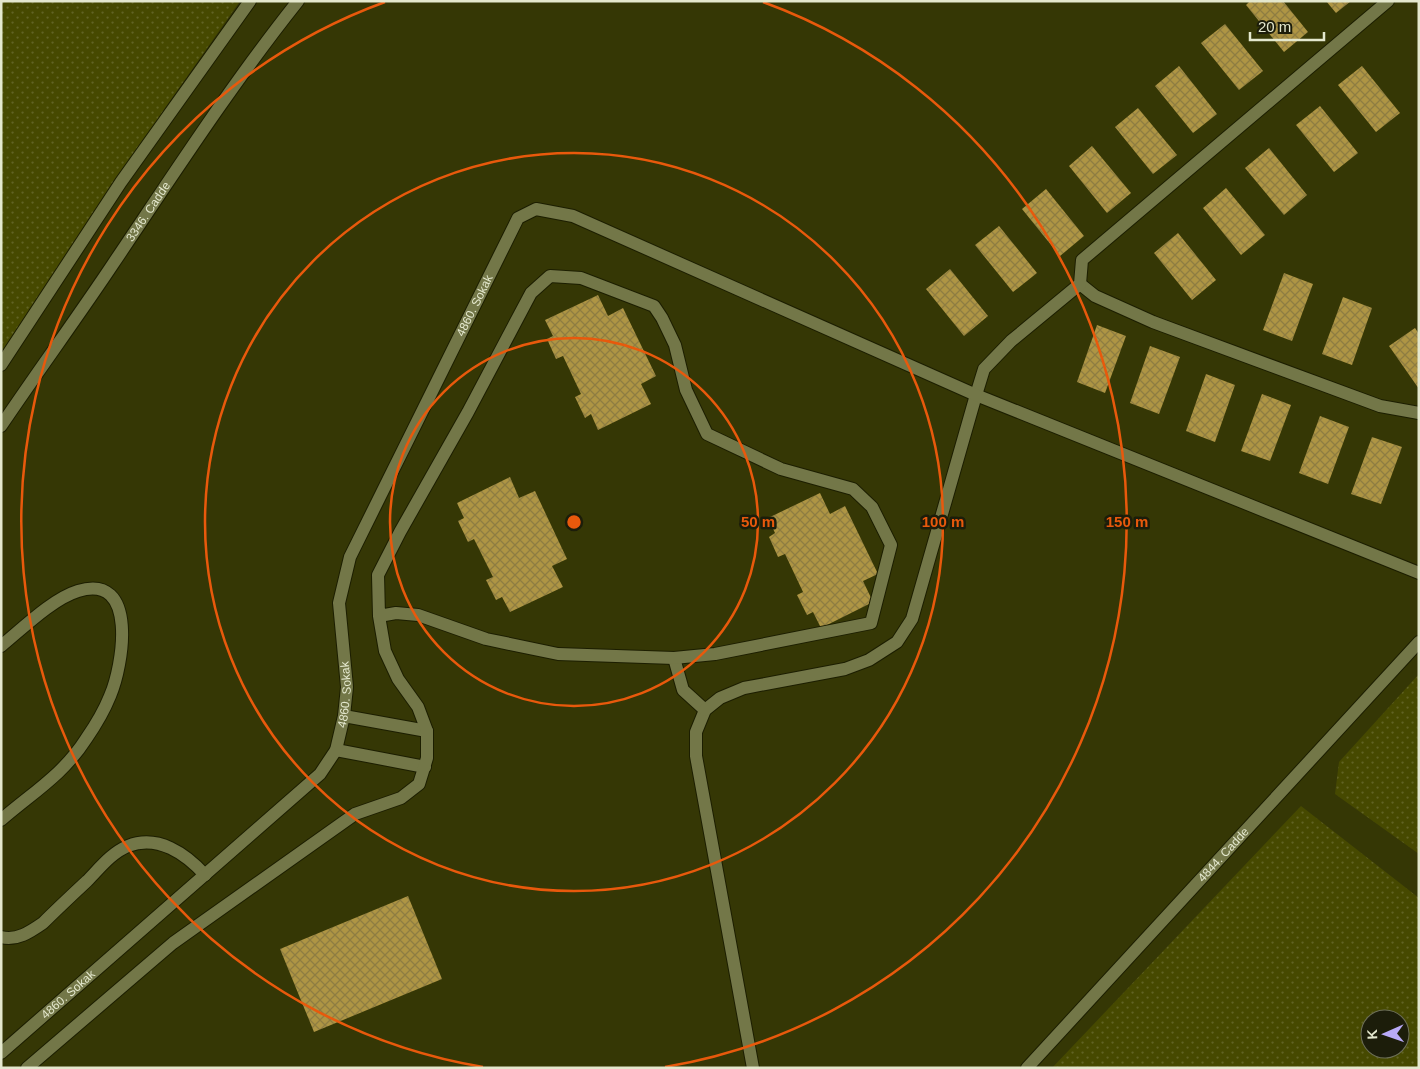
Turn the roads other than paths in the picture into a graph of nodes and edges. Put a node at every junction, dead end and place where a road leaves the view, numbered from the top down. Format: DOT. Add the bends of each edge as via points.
graph roads {
  1 [pos="250,1"];
  2 [pos="298,1"];
  3 [pos="1388,1"];
  4 [pos="1080,284"];
  5 [pos="1,366"];
  6 [pos="976,395"];
  7 [pos="1419,413"];
  8 [pos="1,426"];
  9 [pos="1419,573"];
  10 [pos="379,616"];
  11 [pos="1419,642"];
  12 [pos="1,646"];
  13 [pos="674,658"];
  14 [pos="705,710"];
  15 [pos="344,716"];
  16 [pos="427,731"];
  17 [pos="336,750"];
  18 [pos="425,767"];
  19 [pos="1,820"];
  20 [pos="205,875"];
  21 [pos="1,936"];
  22 [pos="1,1054"];
  23 [pos="27,1068"];
  24 [pos="753,1068"];
  25 [pos="1027,1068"];
  1 -- 5 [label="street" via="121,182"];
  2 -- 8 [label="street, 3346. Cadde" via="196,139"];
  3 -- 4 [label="street" via="1082,260"];
  4 -- 6 [label="street" via="1011,341 984,369"];
  4 -- 7 [label="street" via="1095,296 1153,322 1380,406"];
  6 -- 9 [label="street"];
  6 -- 14 [label="street" via="912,619 897,642 869,660 844,669 744,688 720,698"];
  6 -- 15 [label="street, 4860. Sokak" via="573,216 536,210 518,218 350,558 338,603 347,687"];
  10 -- 13 [label="street" via="396,613 418,615 486,639 558,654"];
  10 -- 13 [label="street" via="378,575 531,293 550,276 581,278 654,306 675,345 686,390 707,434 781,469 853,489 872,507 891,545 871,623 715,654"];
  10 -- 16 [label="street" via="385,651 398,679 418,707"];
  11 -- 25 [label="street, 4844. Cadde"];
  12 -- 19 [label="street" via="78,591 105,591 115,598 120,612 120,665 110,696 86,740 56,777"];
  13 -- 14 [label="street" via="683,690"];
  14 -- 24 [label="street" via="696,732 696,756"];
  15 -- 16 [label="street"];
  15 -- 17 [label="street, 4860. Sokak"];
  16 -- 18 [label="street"];
  17 -- 18 [label="street"];
  17 -- 20 [label="street, 4860. Sokak" via="320,774"];
  18 -- 23 [label="street" via="419,784 401,798 354,814 173,943"];
  20 -- 21 [label="street" via="176,850 143,843 127,846 36,928 17,938"];
  20 -- 22 [label="street, 4860. Sokak"];
}
